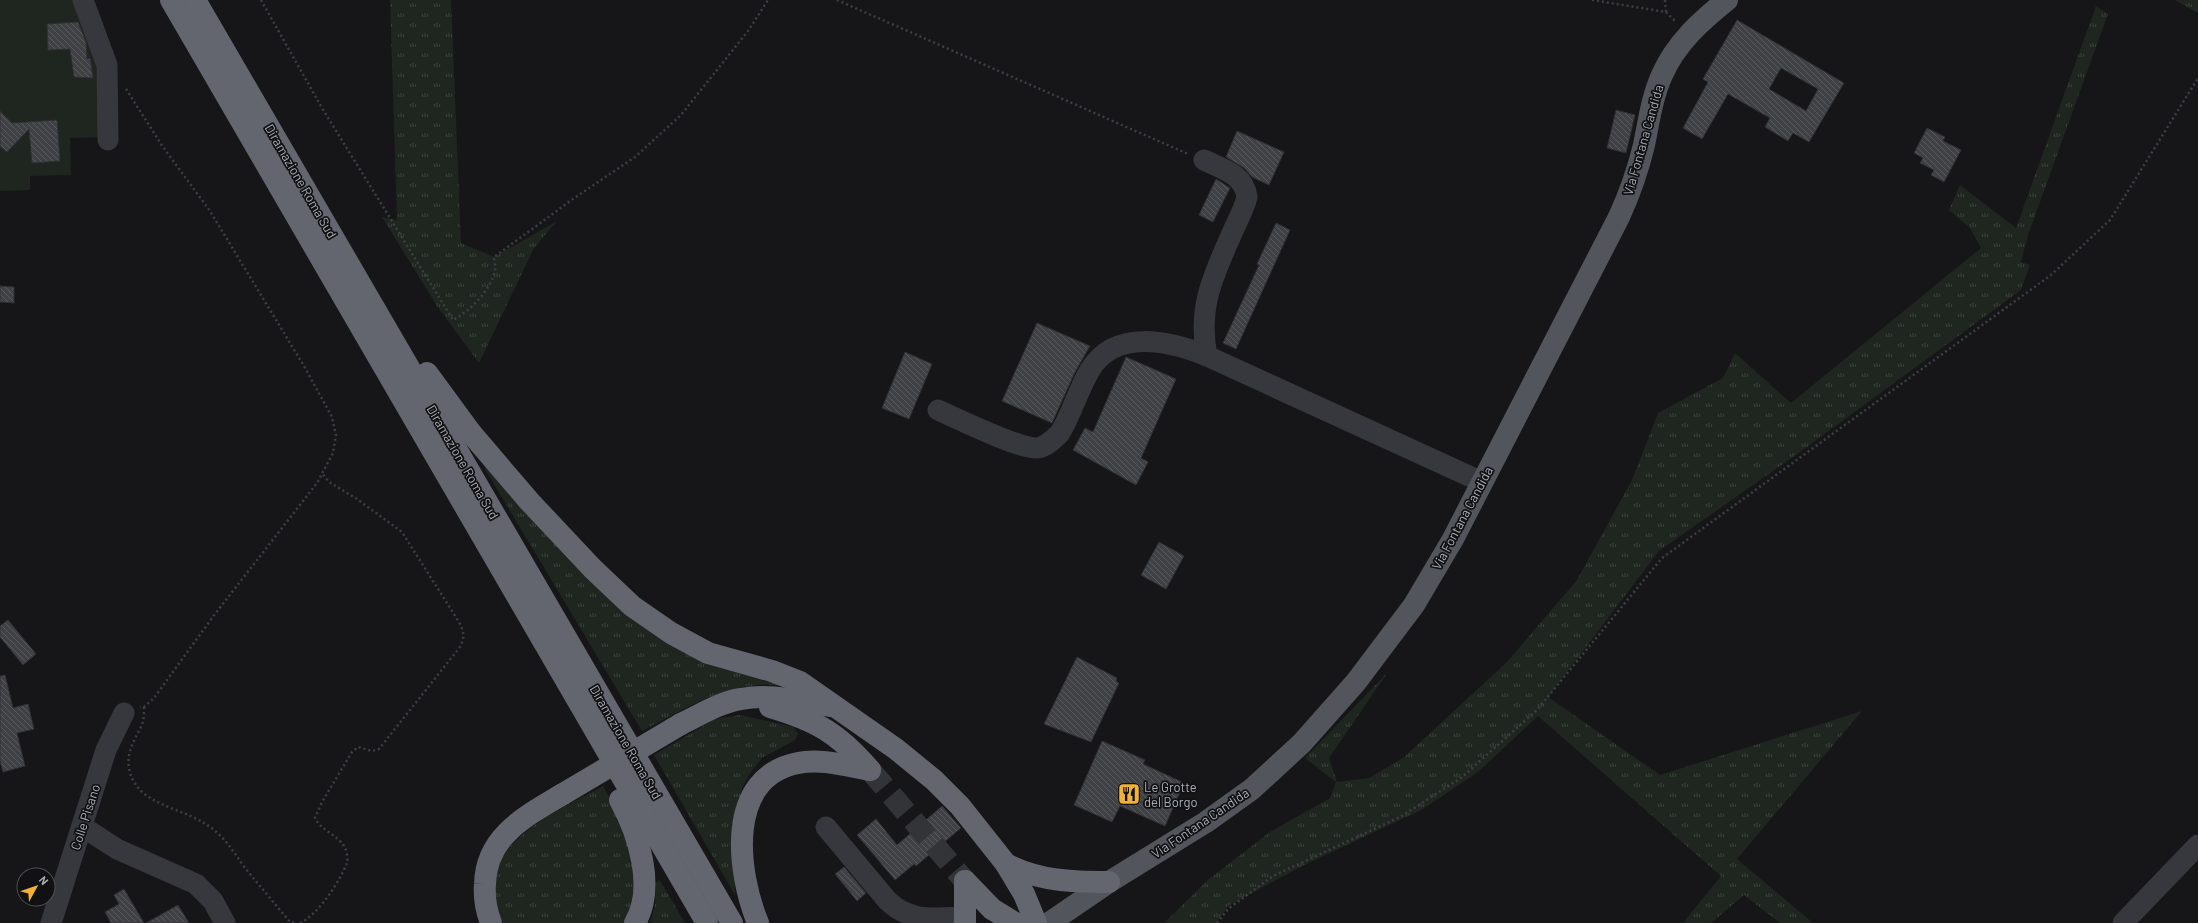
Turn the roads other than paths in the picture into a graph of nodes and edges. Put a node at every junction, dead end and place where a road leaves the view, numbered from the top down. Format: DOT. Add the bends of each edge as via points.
graph roads {
  1 [pos="83,0"];
  2 [pos="171,0"];
  3 [pos="195,0"];
  4 [pos="1727,0"];
  5 [pos="108,140"];
  6 [pos="1204,160"];
  7 [pos="318,212"];
  8 [pos="1207,356"];
  9 [pos="938,410"];
  10 [pos="1482,482"];
  11 [pos="474,525"];
  12 [pos="740,699"];
  13 [pos="836,706"];
  14 [pos="124,713"];
  15 [pos="83,827"];
  16 [pos="826,827"];
  17 [pos="2198,845"];
  18 [pos="1006,864"];
  19 [pos="1109,882"];
  20 [pos="965,920"];
  21 [pos="51,923"];
  22 [pos="225,923"];
  23 [pos="491,923"];
  24 [pos="635,923"];
  25 [pos="707,923"];
  26 [pos="732,923"];
  27 [pos="758,923"];
  28 [pos="1015,923"];
  29 [pos="1036,923"];
  30 [pos="1049,923"];
  31 [pos="2123,923"];
  1 -- 5 [label="street" via="108,64"];
  2 -- 11 [label="highway, Diramazione Roma Sud"];
  3 -- 7 [label="highway, Diramazione Roma Sud"];
  4 -- 10 [label="main road, Via Fontana Candida" via="1689,34 1673,54 1657,87 1636,172 1619,217"];
  6 -- 8 [label="street" via="1237,176 1244,185 1247,197 1213,276 1206,300 1203,334"];
  7 -- 13 [label="highway" via="431,380 471,433 529,501 606,582 647,617 683,641 721,658 792,678"];
  7 -- 26 [label="highway, Diramazione Roma Sud"];
  8 -- 9 [label="street" via="1188,348 1159,342 1133,342 1110,350 1090,370 1060,433 1038,448 1022,446"];
  8 -- 10 [label="street"];
  10 -- 19 [label="main road, Via Fontana Candida" via="1414,605 1356,682 1321,723 1269,774 1230,805"];
  11 -- 24 [label="highway" via="634,828 644,877 641,908"];
  11 -- 25 [label="highway, Diramazione Roma Sud"];
  12 -- 13 [label="highway" via="784,698"];
  12 -- 23 [label="highway, bridge" via="681,724 509,829 492,851 487,865 484,888"];
  12 -- 27 [label="highway" via="818,724 844,743 870,770 832,763 800,762 780,769 755,791 745,814 741,859 747,893"];
  13 -- 18 [label="highway" via="906,756 934,780 960,806"];
  14 -- 15 [label="street, Colle Pisano" via="106,750"];
  15 -- 21 [label="street, Colle Pisano"];
  15 -- 22 [label="street" via="117,849 196,884 213,901"];
  16 -- 20 [label="street" via="899,911 918,918"];
  17 -- 31 [label="street"];
  18 -- 19 [label="highway" via="1038,877"];
  18 -- 29 [label="highway" via="1024,894"];
  19 -- 30 [label="main road, Via Fontana Candida"];
  20 -- 28 [label="highway" via="965,881 992,909"];
}
